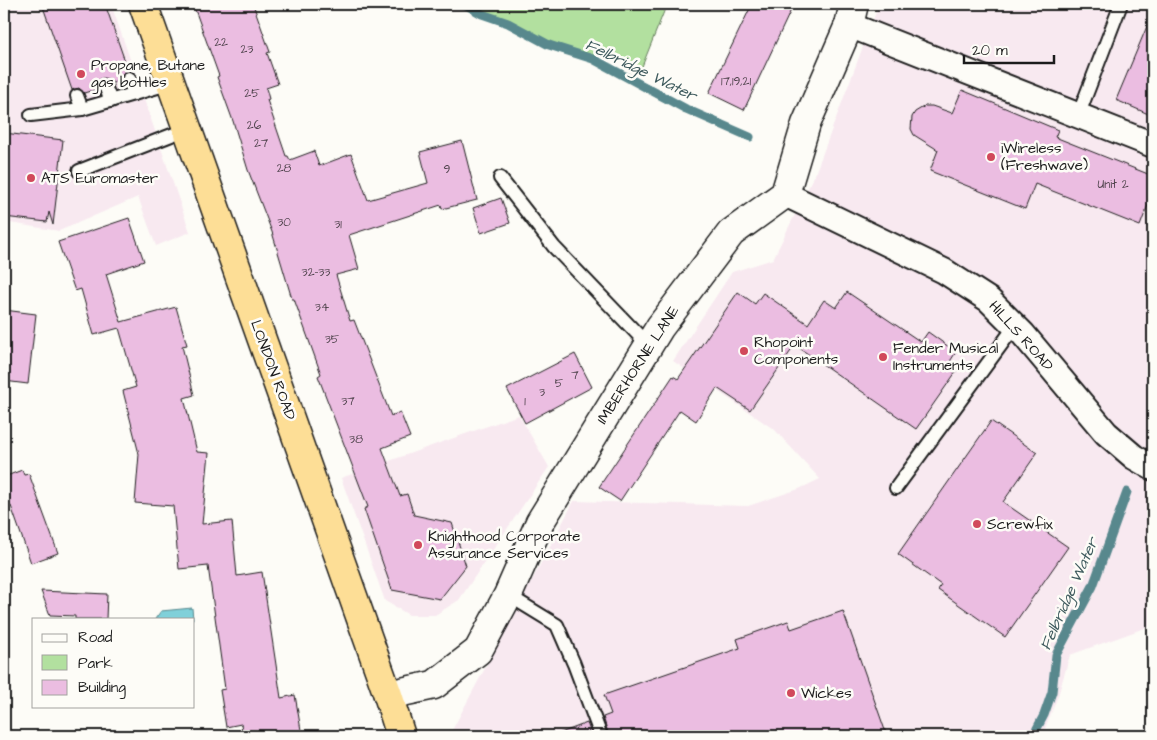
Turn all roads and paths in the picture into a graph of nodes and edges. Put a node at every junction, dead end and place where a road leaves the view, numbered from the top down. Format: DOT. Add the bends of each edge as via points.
graph roads {
  1 [pos="143,4"];
  2 [pos="1120,4"];
  3 [pos="852,14"];
  4 [pos="129,78"];
  5 [pos="105,86"];
  6 [pos="173,88"];
  7 [pos="134,94"];
  8 [pos="77,96"];
  9 [pos="111,101"];
  10 [pos="82,109"];
  11 [pos="31,116"];
  12 [pos="1078,116"];
  13 [pos="187,129"];
  14 [pos="1153,145"];
  15 [pos="79,171"];
  16 [pos="500,178"];
  17 [pos="785,194"];
  18 [pos="1015,326"];
  19 [pos="648,344"];
  20 [pos="1153,468"];
  21 [pos="896,488"];
  22 [pos="508,595"];
  23 [pos="388,696"];
  24 [pos="401,736"];
  25 [pos="601,736"];
  1 -- 6 [label="highway, LONDON ROAD"];
  2 -- 12 [label="lane"];
  3 -- 12 [label="street"];
  3 -- 17 [label="street" via="806,124"];
  4 -- 7 [label="lane"];
  5 -- 9 [label="lane"];
  6 -- 7 [label="lane" via="161,86"];
  6 -- 13 [label="highway, LONDON ROAD"];
  7 -- 9 [label="lane"];
  8 -- 10 [label="lane"];
  9 -- 10 [label="lane"];
  10 -- 11 [label="lane"];
  12 -- 14 [label="street"];
  13 -- 15 [label="lane"];
  13 -- 23 [label="highway, LONDON ROAD"];
  16 -- 19 [label="lane" via="554,247"];
  17 -- 18 [label="street, HILLS ROAD" via="944,271 989,300"];
  17 -- 19 [label="street, IMBERHORNE LANE" via="731,233"];
  18 -- 20 [label="street, HILLS ROAD" via="1106,434"];
  18 -- 21 [label="lane"];
  19 -- 22 [label="street, IMBERHORNE LANE" via="540,522"];
  22 -- 23 [label="street, IMBERHORNE LANE" via="478,651 434,685"];
  22 -- 25 [label="lane" via="557,625"];
  23 -- 24 [label="highway, LONDON ROAD"];
}
